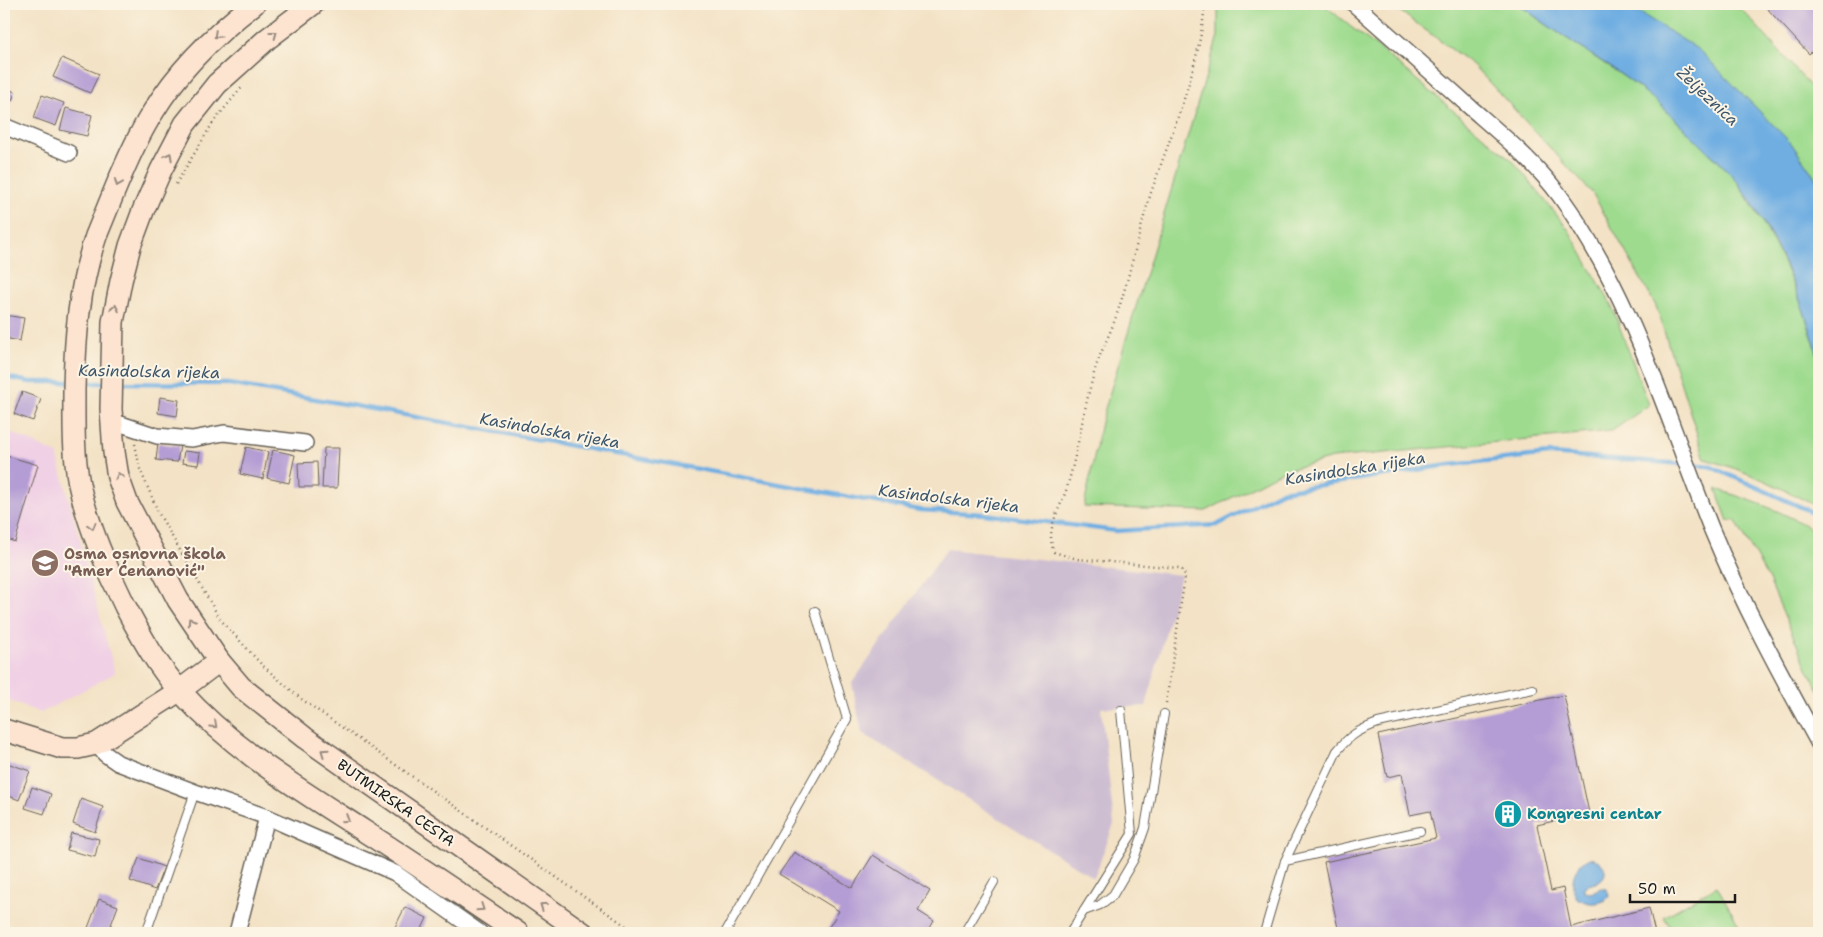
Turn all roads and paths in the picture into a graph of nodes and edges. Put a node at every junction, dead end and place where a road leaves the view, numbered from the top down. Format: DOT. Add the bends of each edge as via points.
graph roads {
  1 [pos="254,4"];
  2 [pos="314,4"];
  3 [pos="1205,4"];
  4 [pos="1354,4"];
  5 [pos="245,83"];
  6 [pos="4,126"];
  7 [pos="69,153"];
  8 [pos="175,185"];
  9 [pos="111,415"];
  10 [pos="131,428"];
  11 [pos="305,443"];
  12 [pos="815,612"];
  13 [pos="218,662"];
  14 [pos="1533,689"];
  15 [pos="179,691"];
  16 [pos="1121,710"];
  17 [pos="1164,714"];
  18 [pos="4,730"];
  19 [pos="96,744"];
  20 [pos="1819,744"];
  21 [pos="195,792"];
  22 [pos="267,817"];
  23 [pos="1420,831"];
  24 [pos="1285,861"];
  25 [pos="994,882"];
  26 [pos="1084,911"];
  27 [pos="146,933"];
  28 [pos="237,933"];
  29 [pos="480,933"];
  30 [pos="518,933"];
  31 [pos="583,933"];
  32 [pos="636,933"];
  33 [pos="725,933"];
  34 [pos="964,933"];
  35 [pos="1070,933"];
  36 [pos="1264,933"];
  1 -- 15 [label="main road, one-way" via="230,22 181,73 152,112 129,156 96,237 78,310 74,410 80,487 115,586 140,635"];
  9 -- 2 [label="main road, BUTMIRSKA CESTA, one-way" via="113,322 121,282 130,246 161,170 186,124 218,84 267,39"];
  3 -- 17 [label="path" via="1189,84 1151,194 1116,317 1093,376 1068,486 1051,529 1050,542 1054,552 1077,559 1184,571"];
  4 -- 20 [label="street" via="1521,152 1558,194 1585,232 1608,272 1644,350 1712,529 1744,601"];
  5 -- 8 [label="path" via="214,121"];
  6 -- 7 [label="street"];
  9 -- 10 [label="street"];
  13 -- 9 [label="main road, BUTMIRSKA CESTA, one-way" via="178,600 127,502 118,477"];
  10 -- 11 [label="street" via="157,436 192,438 224,433"];
  10 -- 32 [label="path" via="140,469 159,514 220,619 262,665 300,698"];
  12 -- 33 [label="lane" via="847,719"];
  13 -- 15 [label="main road"];
  31 -- 13 [label="main road, BUTMIRSKA CESTA, one-way" via="280,720 241,687"];
  14 -- 24 [label="lane" via="1378,723 1347,738 1337,751"];
  15 -- 19 [label="main road"];
  15 -- 30 [label="main road, one-way" via="230,740 274,773"];
  16 -- 26 [label="lane" via="1132,834"];
  17 -- 26 [label="lane" via="1145,828 1134,859 1113,895"];
  18 -- 19 [label="main road" via="62,748"];
  19 -- 21 [label="street" via="118,763"];
  21 -- 22 [label="street"];
  21 -- 27 [label="lane"];
  22 -- 28 [label="street"];
  22 -- 29 [label="street" via="395,873"];
  23 -- 24 [label="lane"];
  24 -- 36 [label="lane"];
  25 -- 34 [label="lane"];
  26 -- 35 [label="lane"];
}
